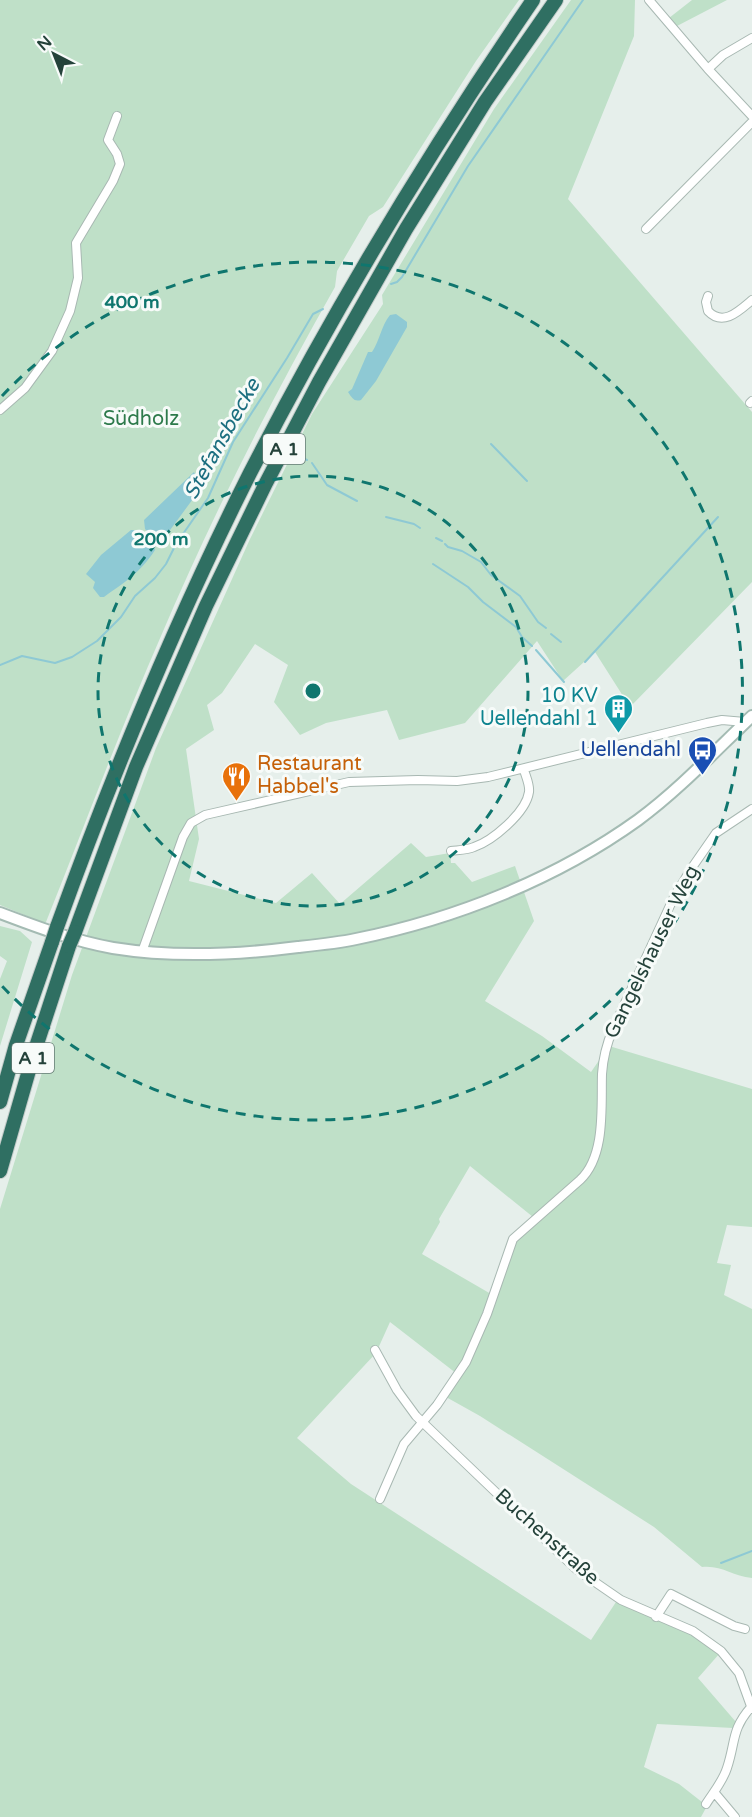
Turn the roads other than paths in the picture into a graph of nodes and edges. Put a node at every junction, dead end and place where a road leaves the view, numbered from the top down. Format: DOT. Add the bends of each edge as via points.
graph roads {
  1 [pos="533,0"];
  2 [pos="556,0"];
  3 [pos="649,0"];
  4 [pos="752,38"];
  5 [pos="708,69"];
  6 [pos="117,116"];
  7 [pos="752,116"];
  8 [pos="752,122"];
  9 [pos="646,229"];
  10 [pos="708,296"];
  11 [pos="752,300"];
  12 [pos="0,410"];
  13 [pos="750,722"];
  14 [pos="524,770"];
  15 [pos="752,809"];
  16 [pos="451,851"];
  17 [pos="0,913"];
  18 [pos="142,952"];
  19 [pos="0,1102"];
  20 [pos="0,1171"];
  21 [pos="375,1350"];
  22 [pos="422,1422"];
  23 [pos="380,1499"];
  24 [pos="656,1617"];
  25 [pos="745,1629"];
  26 [pos="751,1708"];
  27 [pos="714,1792"];
  28 [pos="706,1804"];
  29 [pos="735,1817"];
  1 -- 19 [label="highway, A 1, bridge" via="391,219 251,472 195,588 100,810 16,1046"];
  2 -- 20 [label="highway, A 1, bridge" via="485,102 406,229 319,382 206,606 145,747 69,946"];
  3 -- 5 [label="street"];
  4 -- 5 [label="street"];
  5 -- 7 [label="street"];
  6 -- 12 [label="street" via="108,140 120,164 76,243 78,278 70,311 52,351 25,388"];
  8 -- 9 [label="street"];
  10 -- 11 [label="street" via="708,311 719,318 729,317"];
  13 -- 14 [label="street" via="707,723"];
  13 -- 18 [label="main road" via="636,821 571,861 494,898 356,939 225,955"];
  14 -- 16 [label="street" via="529,790 515,816 495,836 472,848"];
  14 -- 18 [label="street" via="457,781 349,783 205,815 191,823 183,837"];
  15 -- 22 [label="street, Gangelshauser Weg" via="716,833 691,868 613,1029 604,1061 600,1134 593,1163 585,1175 513,1239 466,1362"];
  17 -- 18 [label="main road" via="82,941"];
  21 -- 22 [label="street"];
  22 -- 23 [label="street, Gangelshauser Weg" via="402,1447"];
  22 -- 24 [label="street, Buchenstraße" via="576,1569 621,1600"];
  24 -- 25 [label="street" via="671,1594"];
  24 -- 26 [label="street, Buchenstraße" via="693,1631 721,1651 739,1673"];
  26 -- 27 [label="street" via="734,1733 727,1770"];
  27 -- 28 [label="street"];
  27 -- 29 [label="street"];
}
